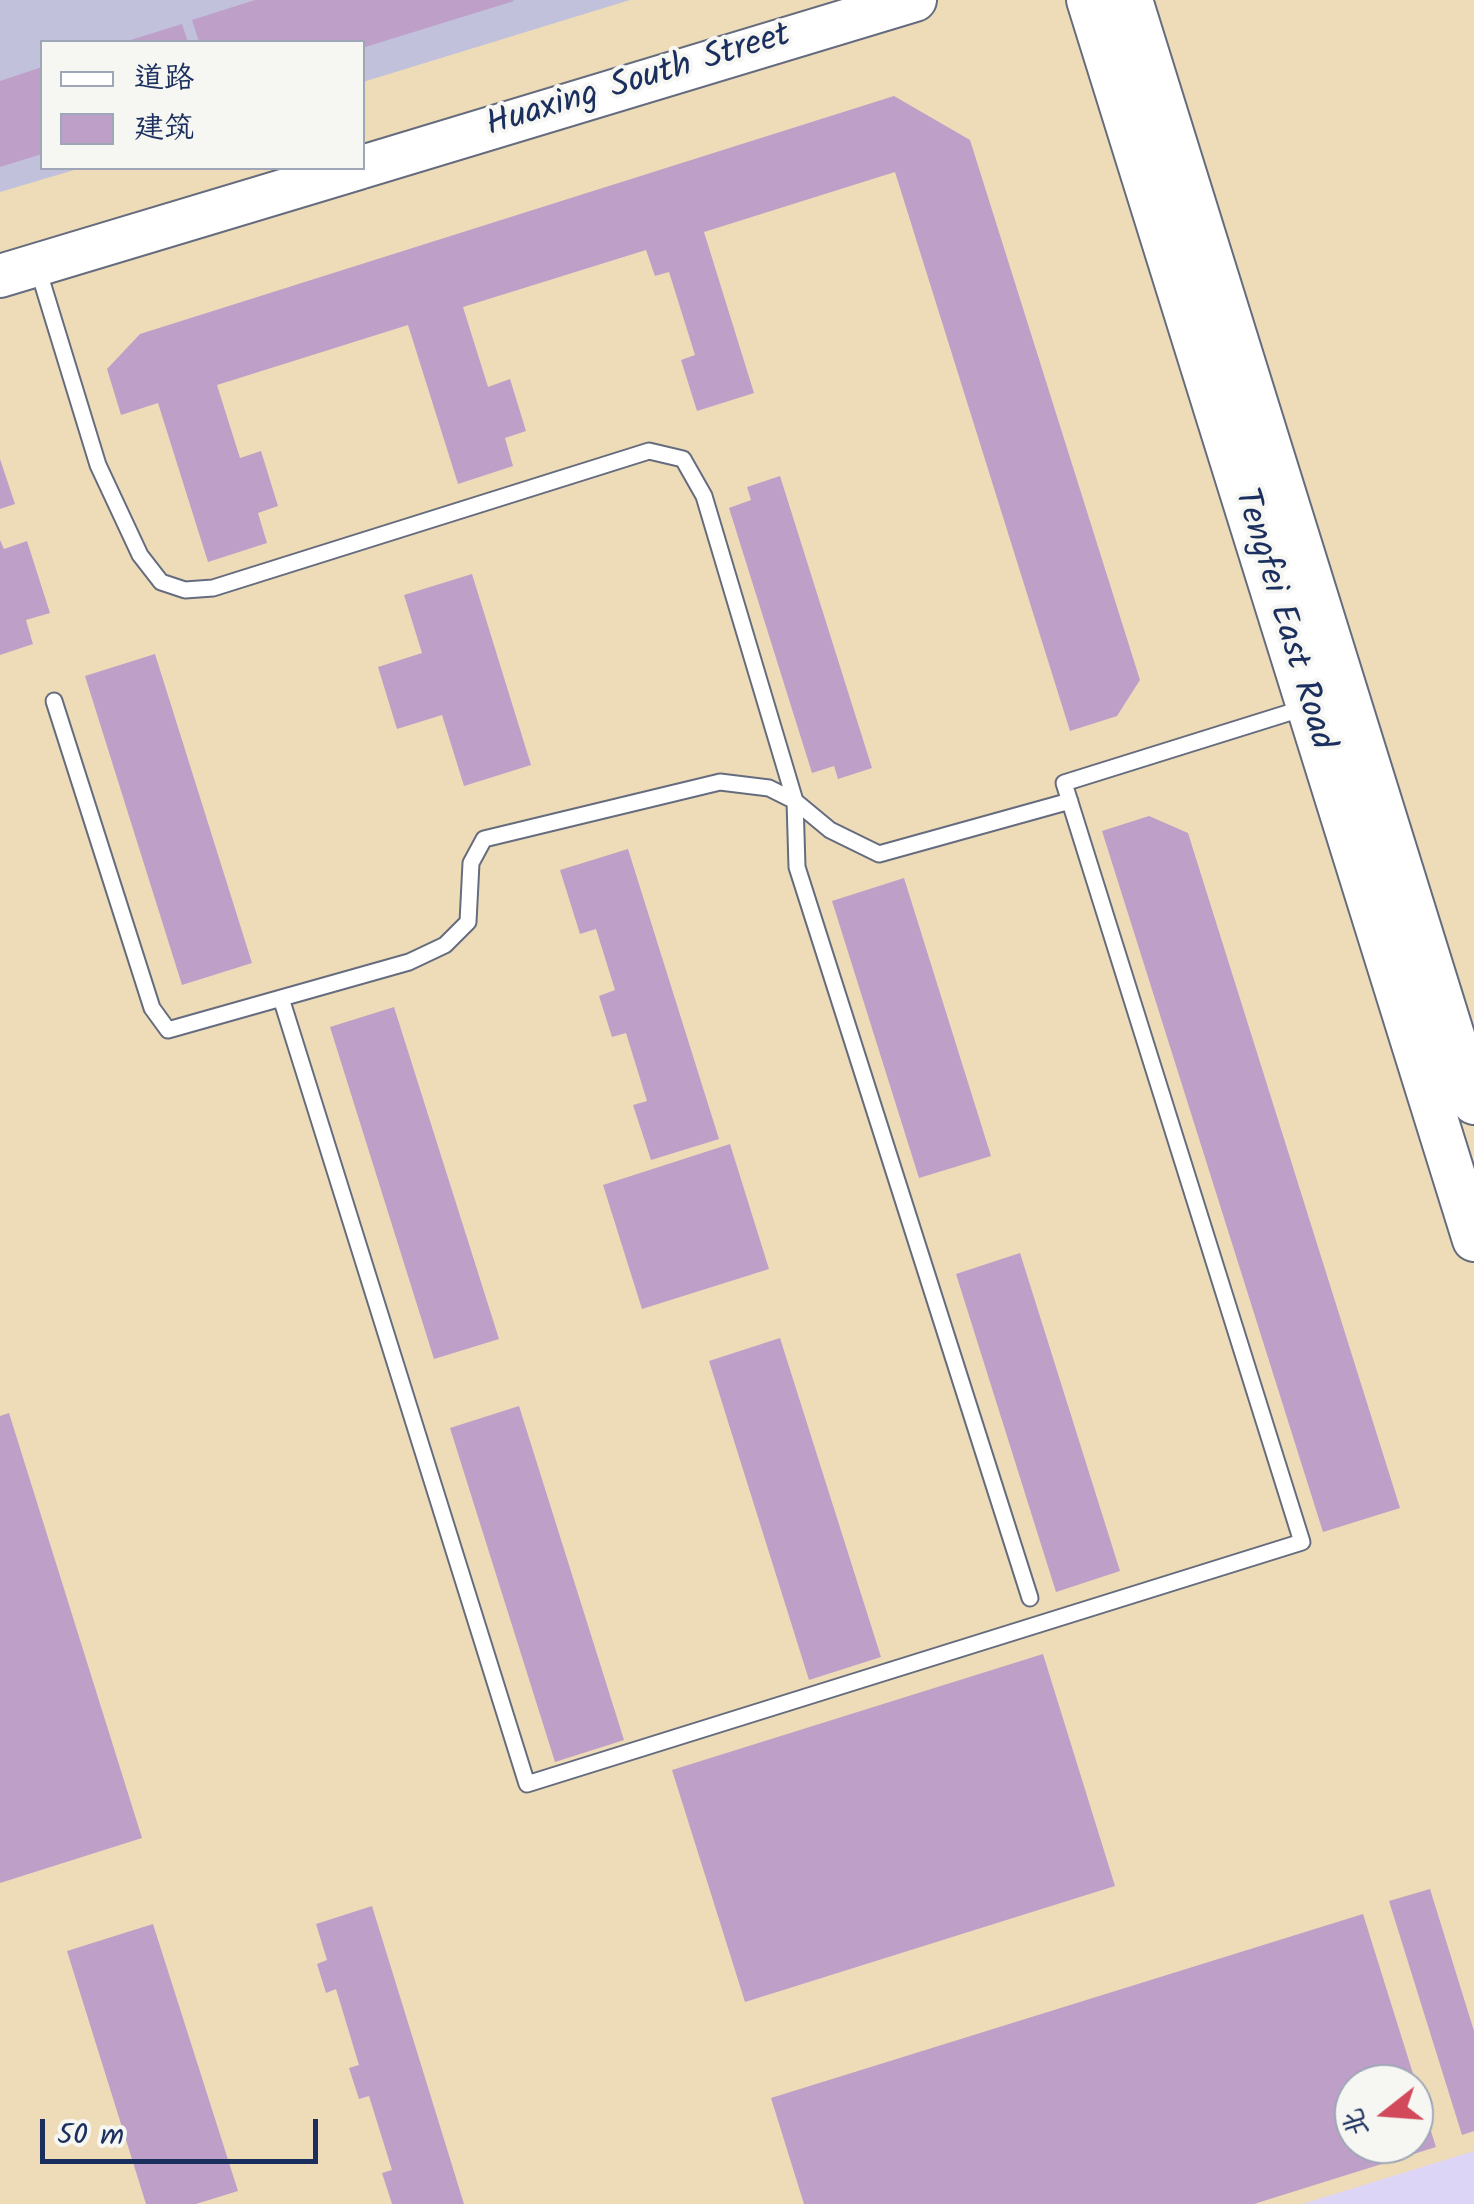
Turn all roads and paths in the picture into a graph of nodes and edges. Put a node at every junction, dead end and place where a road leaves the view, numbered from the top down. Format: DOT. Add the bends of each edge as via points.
graph roads {
  1 [pos="915,0"];
  2 [pos="1088,0"];
  3 [pos="1130,0"];
  4 [pos="365,166"];
  5 [pos="351,170"];
  6 [pos="18,270"];
  7 [pos="54,701"];
  8 [pos="1308,707"];
  9 [pos="1070,800"];
  10 [pos="795,802"];
  11 [pos="281,998"];
  12 [pos="1474,1104"];
  13 [pos="1474,1240"];
  14 [pos="1030,1598"];
  1 -- 4 [label="street, Huaxing South Street"];
  2 -- 8 [label="street, Tengfei East Road"];
  3 -- 12 [label="street, Tengfei East Road"];
  5 -- 6 [label="street, Huaxing South Street"];
  6 -- 10 [label="lane" via="140,555 161,582 185,590 214,588 650,452 683,458 704,496"];
  7 -- 11 [label="lane" via="152,1008 168,1030"];
  8 -- 9 [label="lane" via="1064,783"];
  8 -- 13 [label="street, Tengfei East Road"];
  9 -- 10 [label="lane" via="879,854 830,830"];
  9 -- 11 [label="lane" via="1302,1542 527,1784"];
  10 -- 11 [label="lane" via="768,788 720,782 484,839 471,862 468,922 445,946"];
  10 -- 14 [label="lane" via="797,867"];
}
